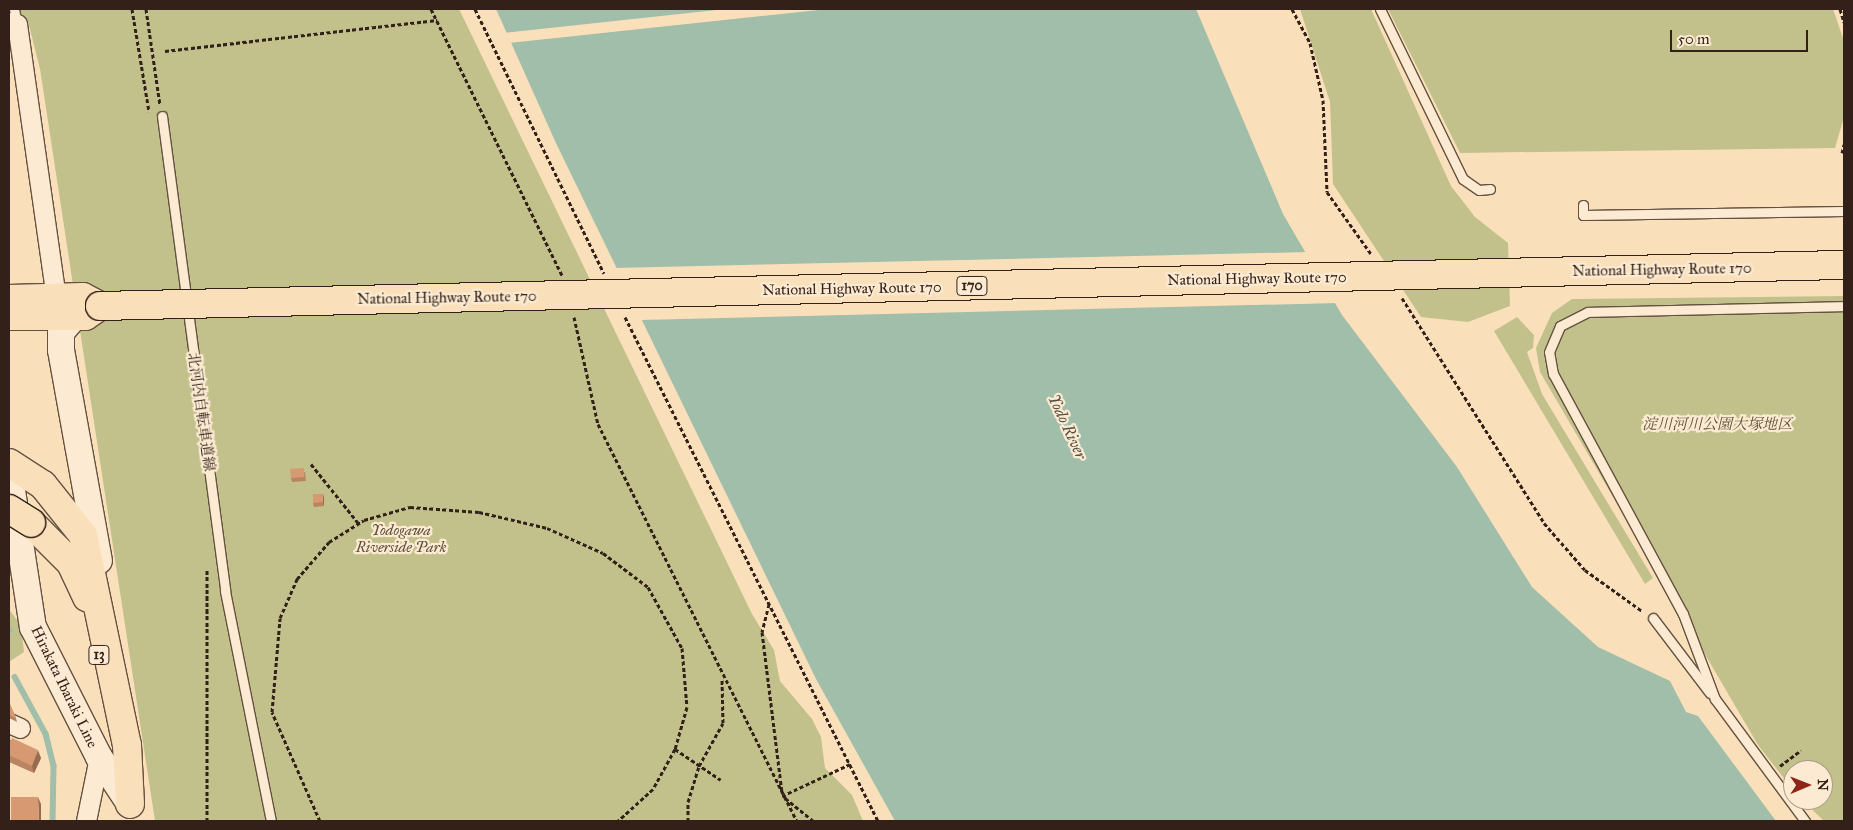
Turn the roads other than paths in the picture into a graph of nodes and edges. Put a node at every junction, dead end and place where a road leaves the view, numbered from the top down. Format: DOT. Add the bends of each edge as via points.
graph roads {
  1 [pos="1380,9"];
  2 [pos="13,18"];
  3 [pos="162,116"];
  4 [pos="1490,190"];
  5 [pos="1584,205"];
  6 [pos="1844,211"];
  7 [pos="1844,265"];
  8 [pos="10,302"];
  9 [pos="1844,306"];
  10 [pos="80,307"];
  11 [pos="9,463"];
  12 [pos="9,471"];
  13 [pos="20,516"];
  14 [pos="1653,618"];
  15 [pos="106,628"];
  16 [pos="1715,699"];
  17 [pos="99,757"];
  18 [pos="132,813"];
  19 [pos="86,821"];
  20 [pos="271,821"];
  21 [pos="1804,821"];
  1 -- 4 [label="lane" via="1463,179 1479,190"];
  2 -- 10 [label="street"];
  3 -- 20 [label="lane" via="225,591"];
  5 -- 6 [label="lane" via="1583,215"];
  7 -- 10 [label="main road, National Highway Route 170 / 170, bridge"];
  8 -- 10 [label="main road, National Highway Route 170 / 170"];
  9 -- 16 [label="lane" via="1588,312 1560,326 1549,352 1553,374 1683,614"];
  10 -- 15 [label="main road" via="61,332 61,350 98,549"];
  11 -- 15 [label="main road, 13" via="43,485 83,535"];
  12 -- 17 [label="main road, Hirakata Ibaraki Line" via="17,545 33,628"];
  13 -- 18 [label="main road, 13" via="71,563 88,600"];
  14 -- 16 [label="lane"];
  15 -- 18 [label="main road, 13" via="127,745"];
  16 -- 21 [label="lane" via="1768,776"];
  17 -- 18 [label="main road, Hirakata Ibaraki Line"];
  17 -- 19 [label="street"];
}
